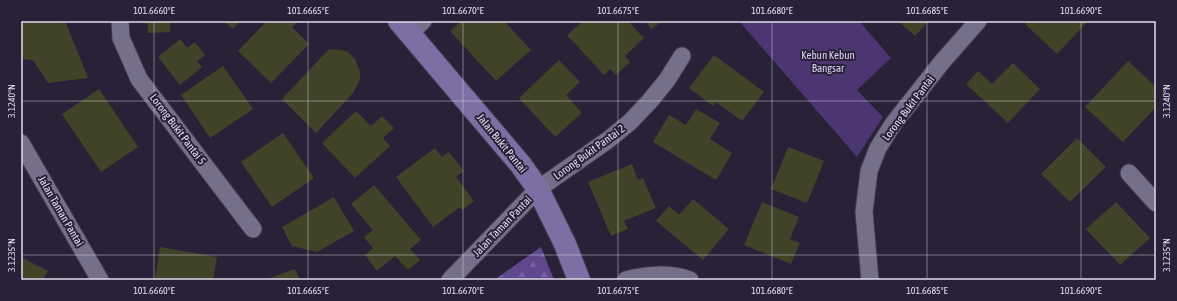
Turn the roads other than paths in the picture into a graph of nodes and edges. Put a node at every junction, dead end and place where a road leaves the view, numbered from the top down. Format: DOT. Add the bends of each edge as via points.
graph roads {
  1 [pos="120,21"];
  2 [pos="978,21"];
  3 [pos="411,25"];
  4 [pos="682,56"];
  5 [pos="21,142"];
  6 [pos="1129,173"];
  7 [pos="538,189"];
  8 [pos="1156,203"];
  9 [pos="253,229"];
  10 [pos="100,280"];
  11 [pos="450,280"];
  12 [pos="579,280"];
  13 [pos="626,280"];
  14 [pos="690,280"];
  15 [pos="870,280"];
  1 -- 9 [label="street, Lorong Bukit Pantai 5" via="121,38 139,78"];
  2 -- 15 [label="street, Lorong Bukit Pantai" via="893,124 878,148 869,171 864,212"];
  3 -- 7 [label="street, Jalan Bukit Pantai"];
  4 -- 7 [label="street, Lorong Bukit Pantai 2" via="667,80 630,122"];
  5 -- 10 [label="street, Jalan Taman Pantai"];
  6 -- 8 [label="street"];
  7 -- 11 [label="street, Jalan Taman Pantai"];
  7 -- 12 [label="street, Jalan Bukit Pantai" via="565,244"];
  13 -- 14 [label="street" via="650,275"];
}
